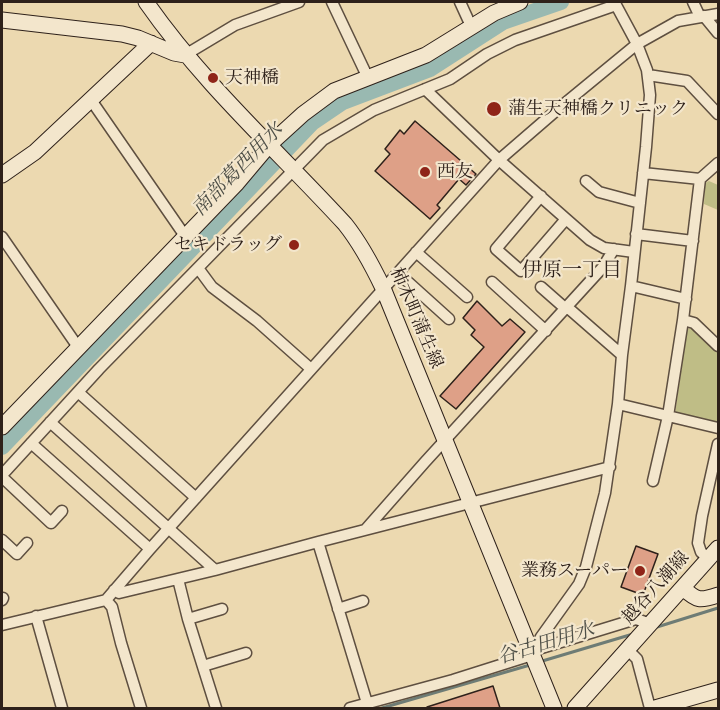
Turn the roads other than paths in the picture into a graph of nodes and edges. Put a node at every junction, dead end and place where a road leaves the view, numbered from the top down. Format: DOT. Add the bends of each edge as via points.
graph roads {
  1 [pos="146,2"];
  2 [pos="299,2"];
  3 [pos="332,2"];
  4 [pos="460,2"];
  5 [pos="520,2"];
  6 [pos="693,2"];
  7 [pos="718,14"];
  8 [pos="702,17"];
  9 [pos="2,20"];
  10 [pos="471,26"];
  11 [pos="717,31"];
  12 [pos="151,44"];
  13 [pos="637,44"];
  14 [pos="185,54"];
  15 [pos="648,75"];
  16 [pos="368,78"];
  17 [pos="424,89"];
  18 [pos="91,100"];
  19 [pos="718,114"];
  20 [pos="271,147"];
  21 [pos="499,160"];
  22 [pos="718,163"];
  23 [pos="292,169"];
  24 [pos="643,172"];
  25 [pos="2,175"];
  26 [pos="700,179"];
  27 [pos="586,181"];
  28 [pos="541,196"];
  29 [pos="640,203"];
  30 [pos="566,219"];
  31 [pos="636,234"];
  32 [pos="185,236"];
  33 [pos="2,237"];
  34 [pos="693,241"];
  35 [pos="614,249"];
  36 [pos="416,252"];
  37 [pos="634,252"];
  38 [pos="198,268"];
  39 [pos="398,273"];
  40 [pos="492,282"];
  41 [pos="631,286"];
  42 [pos="541,287"];
  43 [pos="383,288"];
  44 [pos="467,297"];
  45 [pos="686,299"];
  46 [pos="566,308"];
  47 [pos="449,319"];
  48 [pos="683,320"];
  49 [pos="546,331"];
  50 [pos="718,346"];
  51 [pos="78,347"];
  52 [pos="622,355"];
  53 [pos="311,369"];
  54 [pos="78,392"];
  55 [pos="618,404"];
  56 [pos="668,416"];
  57 [pos="50,422"];
  58 [pos="2,427"];
  59 [pos="718,428"];
  60 [pos="446,439"];
  61 [pos="31,443"];
  62 [pos="718,444"];
  63 [pos="610,467"];
  64 [pos="2,476"];
  65 [pos="653,481"];
  66 [pos="196,498"];
  67 [pos="471,503"];
  68 [pos="62,511"];
  69 [pos="169,528"];
  70 [pos="365,530"];
  71 [pos="2,540"];
  72 [pos="318,542"];
  73 [pos="27,543"];
  74 [pos="150,549"];
  75 [pos="714,553"];
  76 [pos="215,570"];
  77 [pos="178,579"];
  78 [pos="683,588"];
  79 [pos="114,590"];
  80 [pos="718,595"];
  81 [pos="106,600"];
  82 [pos="363,601"];
  83 [pos="222,609"];
  84 [pos="339,609"];
  85 [pos="36,616"];
  86 [pos="188,619"];
  87 [pos="651,624"];
  88 [pos="2,625"];
  89 [pos="628,650"];
  90 [pos="533,652"];
  91 [pos="246,653"];
  92 [pos="203,666"];
  93 [pos="718,690"];
  94 [pos="366,704"];
  95 [pos="62,708"];
  96 [pos="141,708"];
  97 [pos="216,708"];
  98 [pos="350,708"];
  99 [pos="554,708"];
  100 [pos="575,708"];
  101 [pos="650,708"];
  102 [pos="655,708"];
  1 -- 14 [label="street, 柿木町蒲生線"];
  2 -- 14 [label="street" via="235,24"];
  3 -- 16 [label="street"];
  4 -- 10 [label="street"];
  5 -- 10 [label="street"];
  6 -- 8 [label="street"];
  7 -- 8 [label="street"];
  8 -- 11 [label="street"];
  8 -- 13 [label="street" via="678,21"];
  9 -- 12 [label="street" via="110,31"];
  10 -- 16 [label="street" via="426,55"];
  12 -- 14 [label="street"];
  12 -- 18 [label="street"];
  13 -- 15 [label="street"];
  13 -- 17 [label="street" via="616,5 515,40 450,79"];
  13 -- 21 [label="street"];
  14 -- 20 [label="street, 柿木町蒲生線"];
  15 -- 19 [label="street" via="687,81"];
  15 -- 24 [label="street" via="650,95"];
  16 -- 20 [label="street" via="334,92 303,114"];
  17 -- 21 [label="street"];
  17 -- 23 [label="street" via="339,129"];
  18 -- 25 [label="street" via="35,152"];
  18 -- 32 [label="street"];
  20 -- 23 [label="street, 柿木町蒲生線"];
  20 -- 32 [label="street"];
  21 -- 28 [label="street"];
  21 -- 36 [label="street"];
  22 -- 26 [label="street"];
  23 -- 38 [label="street"];
  23 -- 43 [label="street, 柿木町蒲生線" via="357,239"];
  24 -- 26 [label="street"];
  24 -- 29 [label="street"];
  26 -- 34 [label="street"];
  27 -- 29 [label="street" via="599,192"];
  28 -- 30 [label="street"];
  28 -- 30 [label="street" via="496,249 520,271"];
  29 -- 31 [label="street"];
  30 -- 35 [label="street" via="590,240"];
  31 -- 34 [label="street"];
  31 -- 37 [label="street"];
  32 -- 51 [label="street"];
  33 -- 51 [label="street"];
  34 -- 45 [label="street"];
  35 -- 37 [label="street"];
  35 -- 46 [label="street"];
  36 -- 39 [label="street"];
  36 -- 44 [label="street"];
  37 -- 41 [label="street"];
  38 -- 53 [label="street" via="212,287"];
  38 -- 54 [label="street"];
  39 -- 43 [label="street"];
  39 -- 47 [label="street"];
  40 -- 49 [label="street"];
  41 -- 45 [label="street"];
  41 -- 52 [label="street"];
  42 -- 46 [label="street"];
  43 -- 53 [label="street"];
  43 -- 60 [label="street, 柿木町蒲生線"];
  45 -- 48 [label="street"];
  46 -- 49 [label="street"];
  46 -- 52 [label="street"];
  48 -- 50 [label="street" via="694,323"];
  48 -- 56 [label="street"];
  49 -- 60 [label="street"];
  51 -- 58 [label="street"];
  52 -- 55 [label="street"];
  53 -- 66 [label="street"];
  54 -- 57 [label="street"];
  54 -- 66 [label="street"];
  55 -- 56 [label="street"];
  55 -- 63 [label="street"];
  56 -- 59 [label="street"];
  56 -- 65 [label="street"];
  57 -- 61 [label="street"];
  57 -- 69 [label="street"];
  60 -- 67 [label="street, 柿木町蒲生線"];
  60 -- 70 [label="street"];
  61 -- 64 [label="street"];
  61 -- 74 [label="street"];
  62 -- 75 [label="street" via="698,543 701,552"];
  63 -- 67 [label="street"];
  63 -- 90 [label="street" via="579,584"];
  64 -- 68 [label="street" via="51,523"];
  66 -- 69 [label="street"];
  67 -- 70 [label="street"];
  67 -- 90 [label="street, 柿木町蒲生線"];
  69 -- 74 [label="street"];
  69 -- 76 [label="street"];
  70 -- 72 [label="street"];
  71 -- 73 [label="street" via="17,554"];
  72 -- 76 [label="street"];
  72 -- 84 [label="street"];
  74 -- 79 [label="street"];
  75 -- 78 [label="street, 越谷八潮線"];
  76 -- 77 [label="street"];
  77 -- 79 [label="street" via="119,593"];
  77 -- 86 [label="street"];
  78 -- 80 [label="street" via="697,599"];
  78 -- 87 [label="street, 越谷八潮線"];
  79 -- 81 [label="street"];
  81 -- 85 [label="street"];
  81 -- 96 [label="street" via="112,607"];
  82 -- 84 [label="street"];
  83 -- 86 [label="street"];
  84 -- 94 [label="street"];
  85 -- 88 [label="street"];
  85 -- 95 [label="street"];
  86 -- 92 [label="street"];
  87 -- 89 [label="street, 越谷八潮線"];
  87 -- 90 [label="street" via="636,619"];
  89 -- 100 [label="street, 越谷八潮線"];
  89 -- 101 [label="street" via="637,659"];
  90 -- 94 [label="street"];
  90 -- 99 [label="street, 柿木町蒲生線"];
  91 -- 92 [label="street"];
  92 -- 97 [label="street"];
  93 -- 102 [label="street"];
  94 -- 98 [label="street"];
}
